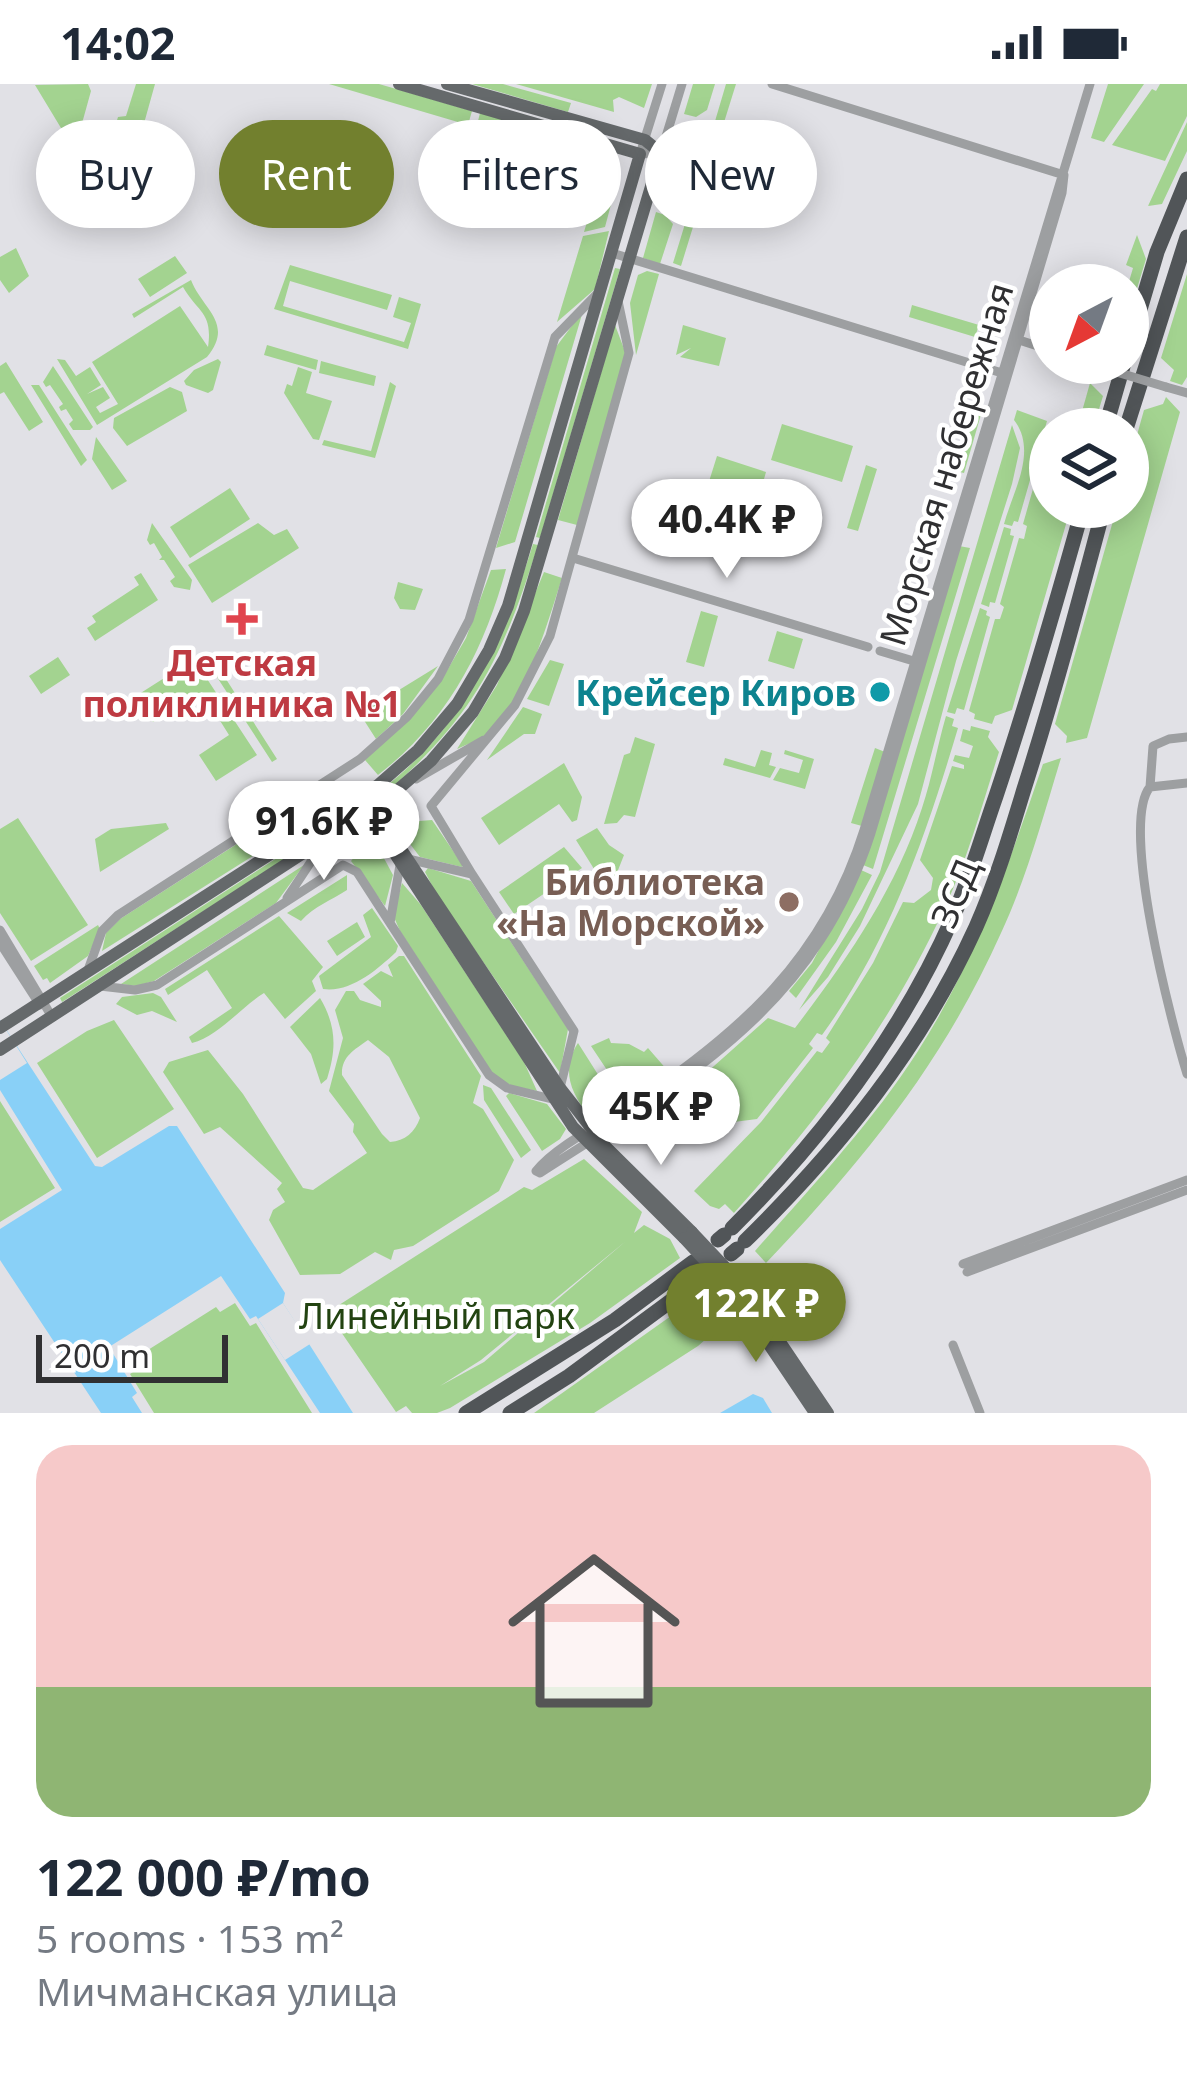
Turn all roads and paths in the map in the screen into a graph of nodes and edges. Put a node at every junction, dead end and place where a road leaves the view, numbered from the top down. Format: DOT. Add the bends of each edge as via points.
graph roads {
  1 [pos="399,84"];
  2 [pos="450,84"];
  3 [pos="662,84"];
  4 [pos="682,84"];
  5 [pos="772,84"];
  6 [pos="1090,84"];
  7 [pos="671,120"];
  8 [pos="642,147"];
  9 [pos="645,148"];
  10 [pos="1064,175"];
  11 [pos="1187,178"];
  12 [pos="645,206"];
  13 [pos="1187,237"];
  14 [pos="611,253"];
  15 [pos="629,258"];
  16 [pos="1149,276"];
  17 [pos="601,290"];
  18 [pos="617,297"];
  19 [pos="1019,340"];
  20 [pos="1029,343"];
  21 [pos="1005,373"];
  22 [pos="1149,379"];
  23 [pos="1187,393"];
  24 [pos="1133,408"];
  25 [pos="1077,528"];
  26 [pos="1098,528"];
  27 [pos="573,558"];
  28 [pos="868,647"];
  29 [pos="880,651"];
  30 [pos="918,663"];
  31 [pos="495,733"];
  32 [pos="1187,737"];
  33 [pos="1187,783"];
  34 [pos="406,785"];
  35 [pos="1150,788"];
  36 [pos="361,796"];
  37 [pos="371,810"];
  38 [pos="327,838"];
  39 [pos="404,862"];
  40 [pos="472,874"];
  41 [pos="284,902"];
  42 [pos="390,923"];
  43 [pos="0,930"];
  44 [pos="0,943"];
  45 [pos="88,970"];
  46 [pos="100,986"];
  47 [pos="42,1001"];
  48 [pos="52,1017"];
  49 [pos="2,1027"];
  50 [pos="0,1050"];
  51 [pos="1187,1074"];
  52 [pos="556,1094"];
  53 [pos="590,1137"];
  54 [pos="1187,1180"];
  55 [pos="1187,1190"];
  56 [pos="724,1234"];
  57 [pos="737,1248"];
  58 [pos="692,1262"];
  59 [pos="706,1276"];
  60 [pos="737,1288"];
  61 [pos="953,1345"];
  62 [pos="466,1413"];
  63 [pos="510,1413"];
  64 [pos="815,1413"];
  65 [pos="828,1413"];
  66 [pos="980,1413"];
  1 -- 8 [label="main road"];
  2 -- 8 [label="main road"];
  3 -- 8 [label="street"];
  4 -- 7 [label="street"];
  5 -- 10 [label="street"];
  6 -- 10 [label="street, Морская набережная"];
  8 -- 9 [label="main road"];
  8 -- 14 [label="main road"];
  10 -- 19 [label="street, Морская набережная"];
  10 -- 21 [label="street, Морская набережная"];
  11 -- 16 [label="highway"];
  12 -- 15 [label="main road"];
  13 -- 24 [label="highway"];
  14 -- 15 [label="street"];
  14 -- 17 [label="main road"];
  15 -- 18 [label="main road"];
  15 -- 21 [label="street"];
  17 -- 36 [label="main road" via="489,650 438,728"];
  17 -- 45 [label="street" via="555,337 477,600 438,680 360,759 118,915"];
  18 -- 27 [label="street" via="629,353"];
  18 -- 34 [label="main road" via="516,635 473,712"];
  19 -- 20 [label="street"];
  19 -- 21 [label="street, Морская набережная"];
  21 -- 30 [label="street, Морская набережная"];
  22 -- 23 [label="street, bridge"];
  25 -- 56 [label="highway, ЗСД" via="953,917 857,1081 774,1186"];
  26 -- 57 [label="highway, ЗСД" via="1054,696 975,929 878,1094"];
  27 -- 28 [label="street"];
  27 -- 31 [label="street" via="550,636"];
  29 -- 30 [label="street"];
  30 -- 53 [label="street, Морская набережная" via="854,862 812,942 725,1039"];
  31 -- 34 [label="street"];
  31 -- 40 [label="street" via="431,811"];
  32 -- 35 [label="street" via="1154,746"];
  33 -- 35 [label="street"];
  34 -- 37 [label="main road"];
  35 -- 51 [label="street" via="1140,801 1146,889"];
  36 -- 37 [label="main road"];
  36 -- 45 [label="main road"];
  37 -- 38 [label="main road"];
  37 -- 39 [label="main road"];
  38 -- 41 [label="street"];
  38 -- 46 [label="main road"];
  39 -- 40 [label="street"];
  39 -- 42 [label="street"];
  39 -- 52 [label="main road"];
  40 -- 52 [label="street" via="574,1031"];
  41 -- 42 [label="street" via="348,866"];
  41 -- 46 [label="street" via="157,985"];
  42 -- 52 [label="street" via="489,1075 507,1088"];
  43 -- 47 [label="street"];
  44 -- 47 [label="street"];
  45 -- 47 [label="main road"];
  46 -- 48 [label="main road"];
  47 -- 48 [label="street"];
  47 -- 49 [label="main road"];
  48 -- 50 [label="main road"];
  52 -- 53 [label="main road"];
  53 -- 53 [label="street, Морская набережная" via="536,1171 541,1173"];
  53 -- 60 [label="main road, bridge"];
  54 -- 55 [label="street" via="965,1268"];
  58 -- 62 [label="highway"];
  59 -- 63 [label="highway"];
  60 -- 64 [label="main road"];
  60 -- 65 [label="main road"];
  61 -- 66 [label="street"];
}
